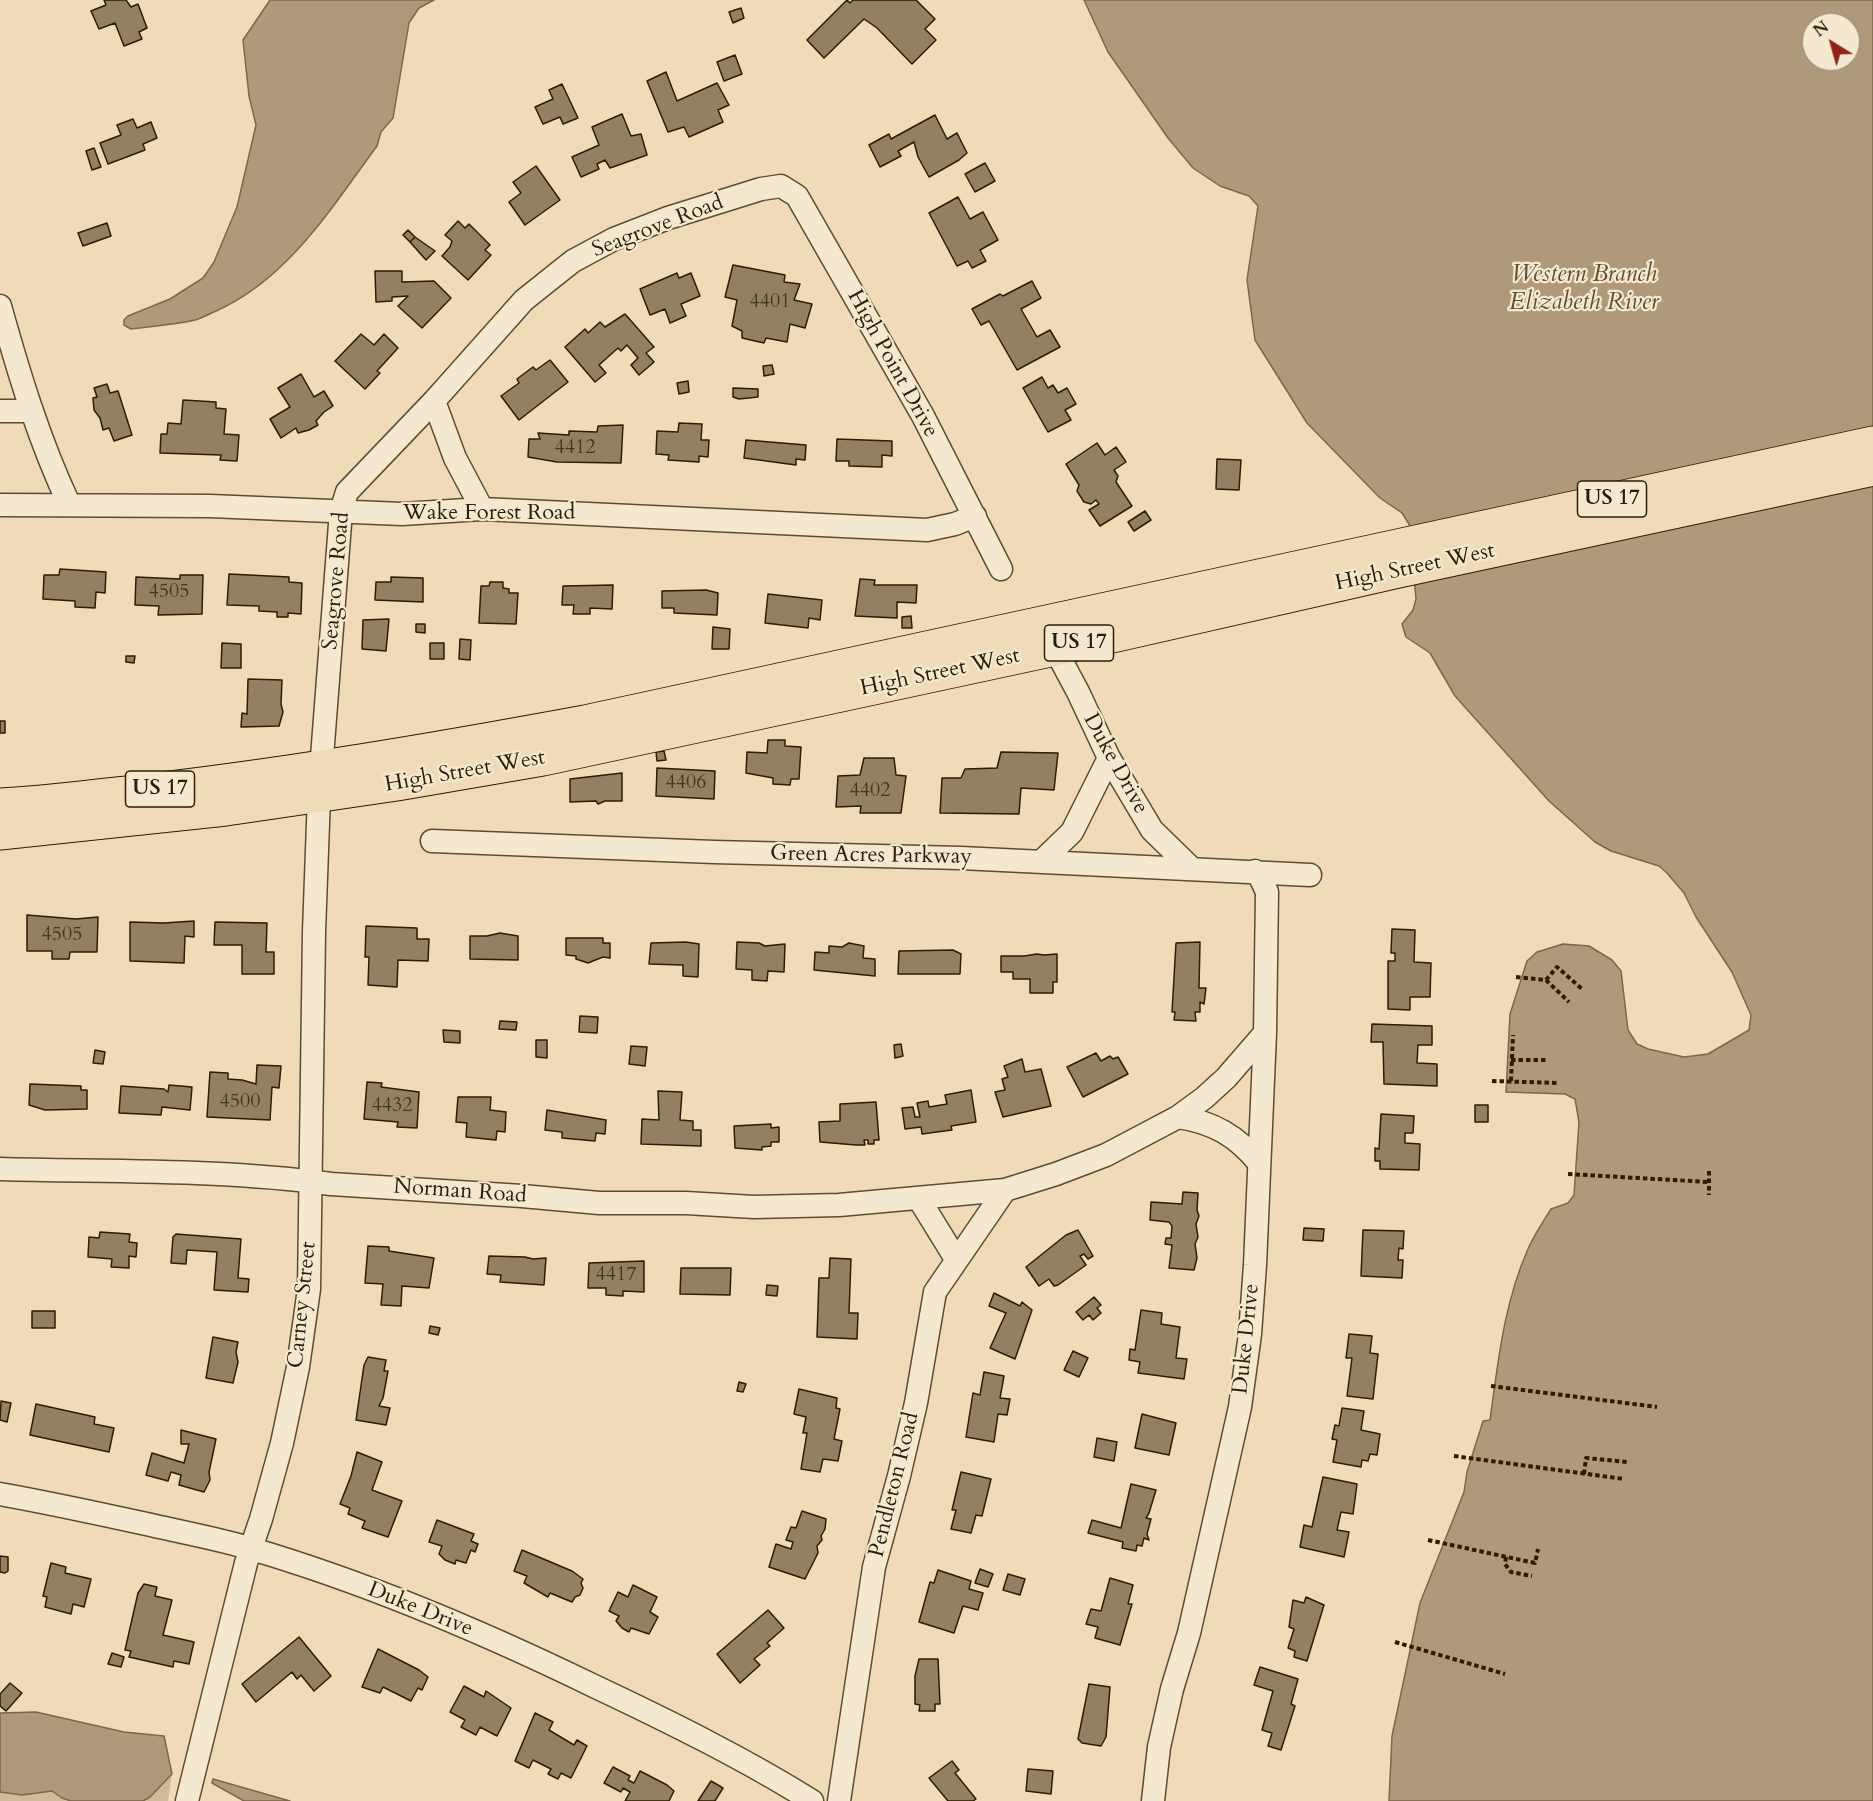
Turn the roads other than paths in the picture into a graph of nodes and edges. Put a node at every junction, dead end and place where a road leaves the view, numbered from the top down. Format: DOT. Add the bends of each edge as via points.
graph roads {
  1 [pos="761,189"];
  2 [pos="0,306"];
  3 [pos="434,401"];
  4 [pos="0,411"];
  5 [pos="32,411"];
  6 [pos="1873,442"];
  7 [pos="1873,469"];
  8 [pos="69,504"];
  9 [pos="0,505"];
  10 [pos="482,509"];
  11 [pos="341,511"];
  12 [pos="975,516"];
  13 [pos="1353,568"];
  14 [pos="1001,569"];
  15 [pos="1055,649"];
  16 [pos="1109,758"];
  17 [pos="320,782"];
  18 [pos="0,805"];
  19 [pos="0,833"];
  20 [pos="432,841"];
  21 [pos="1042,861"];
  22 [pos="1191,868"];
  23 [pos="1255,871"];
  24 [pos="1310,875"];
  25 [pos="1265,1033"];
  26 [pos="1178,1117"];
  27 [pos="1258,1163"];
  28 [pos="0,1169"];
  29 [pos="312,1182"];
  30 [pos="1005,1190"];
  31 [pos="919,1199"];
  32 [pos="956,1259"];
  33 [pos="0,1494"];
  34 [pos="251,1549"];
  35 [pos="187,1801"];
  36 [pos="812,1801"];
  37 [pos="839,1801"];
  38 [pos="1153,1801"];
  1 -- 3 [label="street, Seagrove Road" via="668,218 614,239 573,261 524,300"];
  1 -- 12 [label="street, High Point Drive" via="781,186 797,196 923,416"];
  2 -- 5 [label="street"];
  3 -- 10 [label="street" via="455,458"];
  3 -- 11 [label="street, Seagrove Road" via="351,487"];
  4 -- 5 [label="street"];
  5 -- 8 [label="street"];
  6 -- 13 [label="main road, High Street West / US 17"];
  7 -- 13 [label="main road, High Street West / US 17"];
  8 -- 9 [label="street, Wake Forest Road"];
  8 -- 11 [label="street, Wake Forest Road"];
  10 -- 11 [label="street, Wake Forest Road" via="402,514"];
  10 -- 12 [label="street, Wake Forest Road" via="927,530"];
  11 -- 17 [label="street, Seagrove Road"];
  12 -- 14 [label="street, High Point Drive"];
  13 -- 15 [label="main road, High Street West / US 17"];
  13 -- 17 [label="main road, High Street West / US 17" via="439,749"];
  15 -- 16 [label="street, Duke Drive"];
  15 -- 17 [label="main road, High Street West / US 17" via="543,759"];
  16 -- 21 [label="street" via="1072,832"];
  16 -- 22 [label="street, Duke Drive" via="1152,830"];
  17 -- 18 [label="main road, High Street West / US 17" via="174,788"];
  17 -- 19 [label="main road, High Street West / US 17" via="226,809"];
  17 -- 29 [label="street, Carney Street"];
  20 -- 21 [label="street, Green Acres Parkway"];
  21 -- 22 [label="street, Green Acres Parkway"];
  22 -- 23 [label="street, Green Acres Parkway"];
  23 -- 24 [label="street, Green Acres Parkway"];
  23 -- 25 [label="street, Duke Drive" via="1267,892"];
  25 -- 26 [label="street, Norman Road" via="1226,1078"];
  25 -- 27 [label="street, Duke Drive"];
  26 -- 27 [label="street" via="1214,1126 1232,1136"];
  26 -- 30 [label="street, Norman Road" via="1106,1155"];
  27 -- 38 [label="street, Duke Drive" via="1250,1334 1240,1407 1189,1633 1169,1701"];
  28 -- 29 [label="street, Norman Road"];
  29 -- 31 [label="street, Norman Road" via="599,1203 754,1207"];
  29 -- 34 [label="street, Carney Street" via="309,1289 298,1367 282,1443"];
  30 -- 31 [label="street, Norman Road"];
  30 -- 32 [label="street, Pendleton Road"];
  31 -- 32 [label="street"];
  32 -- 37 [label="street, Pendleton Road" via="935,1292 916,1403 874,1567"];
  33 -- 34 [label="street, Duke Drive"];
  34 -- 35 [label="street, Carney Street"];
  34 -- 36 [label="street, Duke Drive" via="413,1605 550,1665 670,1722"];
}
